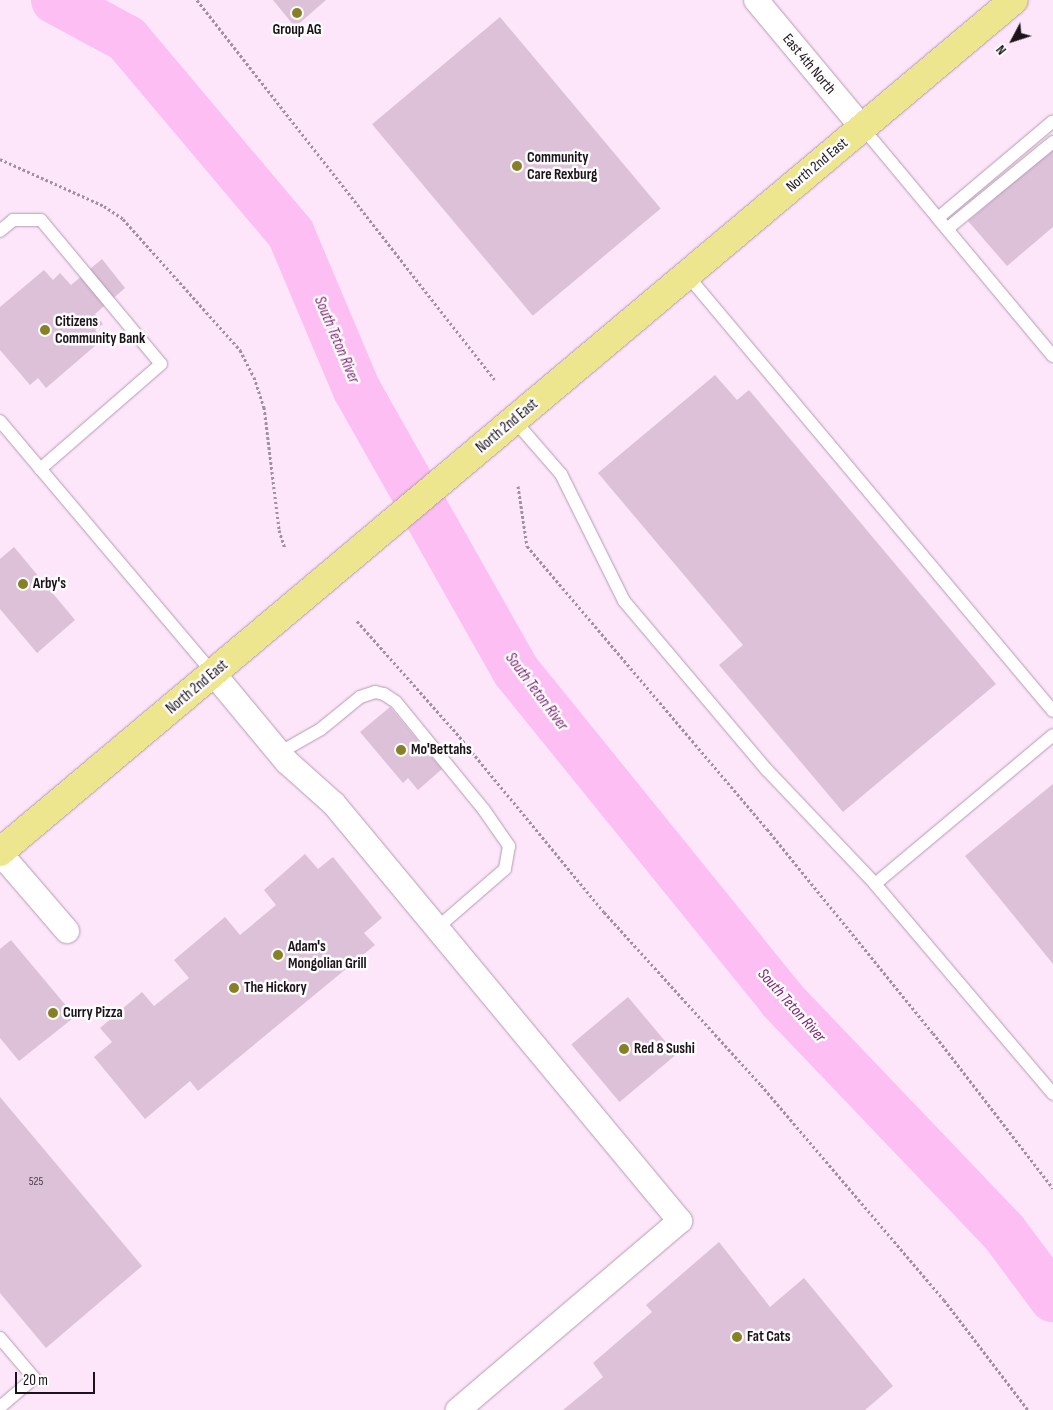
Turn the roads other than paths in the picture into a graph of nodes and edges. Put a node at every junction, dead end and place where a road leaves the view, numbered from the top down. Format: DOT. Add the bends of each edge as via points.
graph roads {
  1 [pos="756,0"];
  2 [pos="1014,0"];
  3 [pos="1053,121"];
  4 [pos="862,127"];
  5 [pos="1053,142"];
  6 [pos="938,218"];
  7 [pos="947,229"];
  8 [pos="0,231"];
  9 [pos="687,275"];
  10 [pos="1053,356"];
  11 [pos="514,420"];
  12 [pos="0,421"];
  13 [pos="40,469"];
  14 [pos="213,673"];
  15 [pos="1053,711"];
  16 [pos="1053,735"];
  17 [pos="280,753"];
  18 [pos="0,852"];
  19 [pos="875,884"];
  20 [pos="437,928"];
  21 [pos="66,931"];
  22 [pos="1053,1094"];
  23 [pos="0,1338"];
  24 [pos="0,1407"];
  25 [pos="458,1410"];
  1 -- 4 [label="street, East 4th North"];
  2 -- 4 [label="main road, North 2nd East"];
  3 -- 6 [label="lane"];
  4 -- 6 [label="lane"];
  4 -- 9 [label="main road, North 2nd East"];
  5 -- 7 [label="lane"];
  6 -- 7 [label="lane"];
  7 -- 10 [label="lane"];
  8 -- 13 [label="lane" via="13,220 41,220 161,364"];
  9 -- 11 [label="main road, North 2nd East"];
  9 -- 15 [label="lane"];
  11 -- 14 [label="main road, North 2nd East"];
  11 -- 19 [label="lane" via="561,474 624,602 767,770"];
  12 -- 13 [label="lane"];
  13 -- 14 [label="lane"];
  14 -- 17 [label="street"];
  14 -- 18 [label="main road, North 2nd East"];
  16 -- 19 [label="lane"];
  17 -- 20 [label="street" via="334,804"];
  17 -- 20 [label="lane" via="321,729 360,697 375,692 396,702 484,810 509,846 505,869"];
  18 -- 21 [label="street"];
  19 -- 22 [label="lane"];
  20 -- 25 [label="street" via="680,1220"];
  23 -- 24 [label="lane" via="34,1378"];
}
